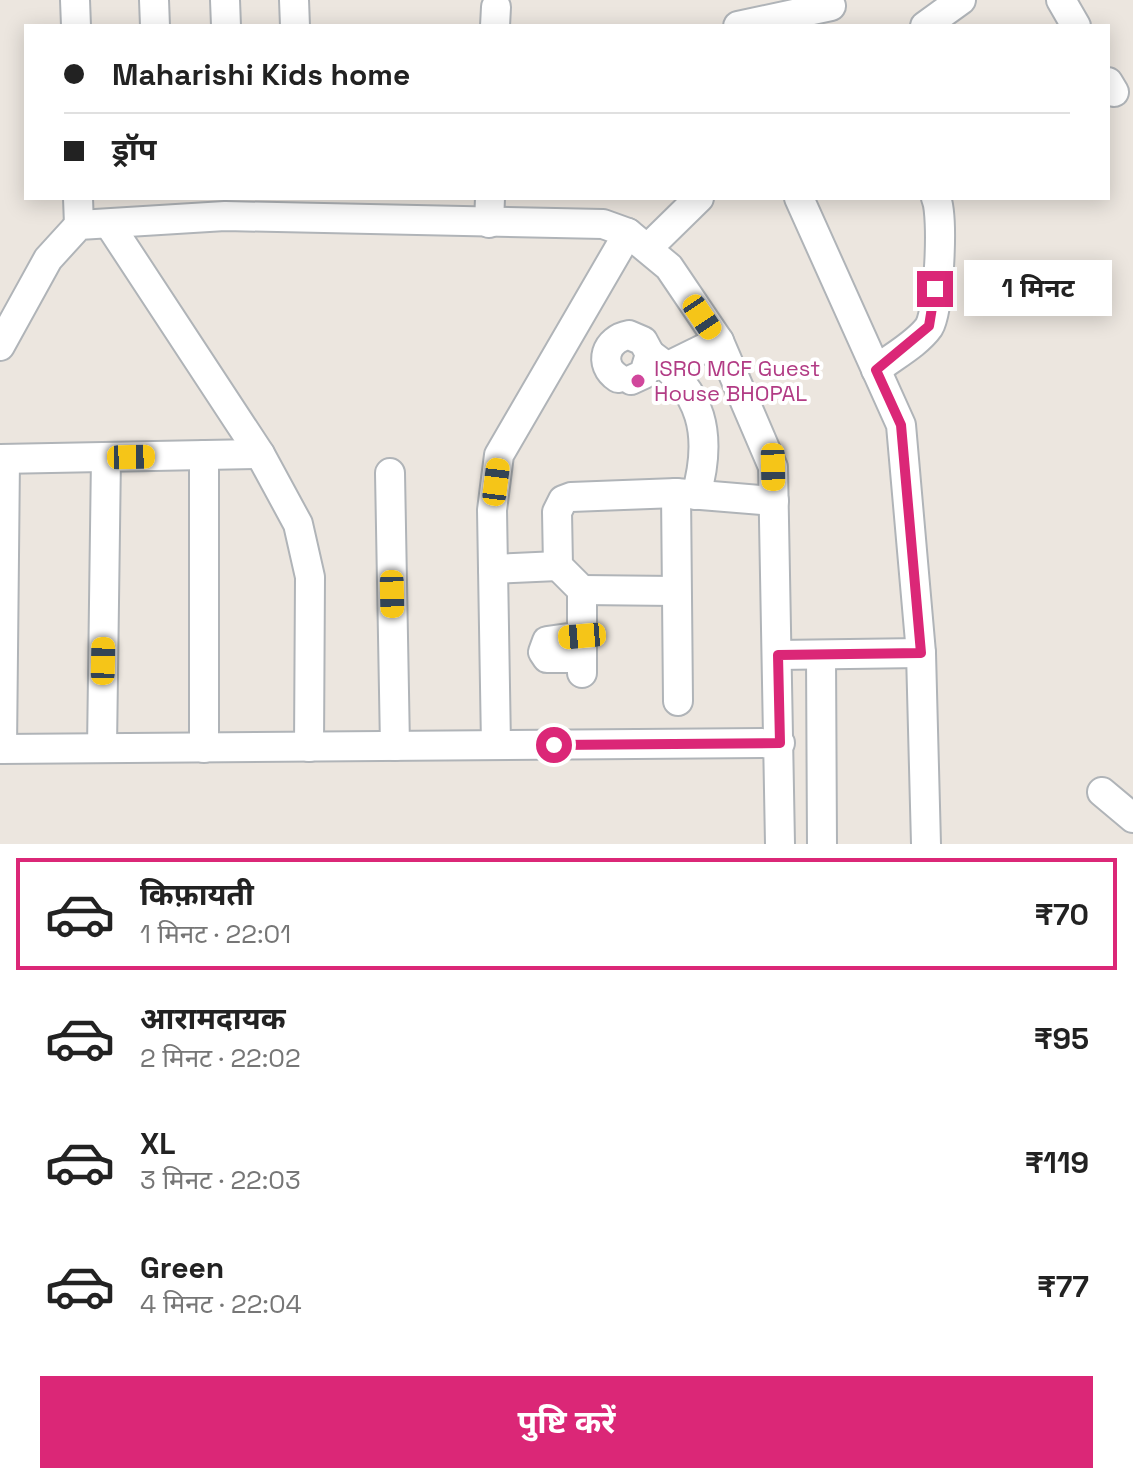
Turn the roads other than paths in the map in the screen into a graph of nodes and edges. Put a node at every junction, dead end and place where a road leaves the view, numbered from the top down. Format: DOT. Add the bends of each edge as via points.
graph roads {
  1 [pos="75,0"];
  2 [pos="154,0"];
  3 [pos="225,0"];
  4 [pos="294,0"];
  5 [pos="961,0"];
  6 [pos="832,11"];
  7 [pos="76,24"];
  8 [pos="155,24"];
  9 [pos="226,24"];
  10 [pos="295,24"];
  11 [pos="751,24"];
  12 [pos="928,24"];
  13 [pos="696,200"];
  14 [pos="800,200"];
  15 [pos="936,200"];
  16 [pos="225,207"];
  17 [pos="299,208"];
  18 [pos="362,209"];
  19 [pos="430,209"];
  20 [pos="489,211"];
  21 [pos="78,212"];
  22 [pos="109,224"];
  23 [pos="638,240"];
  24 [pos="719,341"];
  25 [pos="0,346"];
  26 [pos="659,360"];
  27 [pos="876,370"];
  28 [pos="260,454"];
  29 [pos="204,455"];
  30 [pos="106,457"];
  31 [pos="3,459"];
  32 [pos="390,473"];
  33 [pos="686,494"];
  34 [pos="774,501"];
  35 [pos="558,566"];
  36 [pos="493,569"];
  37 [pos="582,590"];
  38 [pos="675,591"];
  39 [pos="921,653"];
  40 [pos="778,655"];
  41 [pos="821,655"];
  42 [pos="582,656"];
  43 [pos="678,701"];
  44 [pos="780,743"];
  45 [pos="496,745"];
  46 [pos="395,746"];
  47 [pos="309,747"];
  48 [pos="102,748"];
  49 [pos="204,748"];
  50 [pos="1,749"];
  51 [pos="1102,792"];
  52 [pos="1133,818"];
  53 [pos="780,844"];
  54 [pos="822,844"];
  55 [pos="926,844"];
  1 -- 7 [label="street"];
  2 -- 8 [label="street"];
  3 -- 9 [label="street"];
  4 -- 10 [label="street"];
  5 -- 12 [label="street"];
  6 -- 11 [label="street"];
  13 -- 23 [label="street"];
  14 -- 27 [label="street"];
  15 -- 27 [label="street" via="940,230 933,319 923,334"];
  16 -- 17 [label="street"];
  16 -- 22 [label="street"];
  17 -- 18 [label="street"];
  18 -- 19 [label="street"];
  19 -- 20 [label="street"];
  20 -- 23 [label="street" via="603,224"];
  21 -- 22 [label="street"];
  21 -- 25 [label="street"];
  22 -- 28 [label="street"];
  23 -- 24 [label="street" via="669,267"];
  23 -- 36 [label="street" via="499,455 492,510"];
  24 -- 26 [label="street"];
  24 -- 34 [label="street" via="773,467"];
  26 -- 26 [label="street" via="636,337 614,340 606,361 624,379 644,374"];
  26 -- 33 [label="street" via="685,385 706,439 704,467"];
  27 -- 39 [label="street" via="901,425"];
  28 -- 29 [label="street"];
  28 -- 47 [label="street" via="298,524 310,577"];
  29 -- 30 [label="street"];
  29 -- 49 [label="street"];
  30 -- 31 [label="street"];
  30 -- 48 [label="street"];
  31 -- 50 [label="street"];
  32 -- 46 [label="street"];
  33 -- 34 [label="street"];
  33 -- 35 [label="street" via="563,500 557,512"];
  33 -- 38 [label="street"];
  34 -- 40 [label="street"];
  35 -- 36 [label="street"];
  35 -- 37 [label="street"];
  36 -- 45 [label="street"];
  37 -- 38 [label="street"];
  37 -- 42 [label="street"];
  38 -- 43 [label="street"];
  39 -- 41 [label="street"];
  39 -- 55 [label="street"];
  40 -- 41 [label="street"];
  40 -- 44 [label="street"];
  41 -- 54 [label="street"];
  44 -- 45 [label="street"];
  44 -- 53 [label="street"];
  45 -- 46 [label="street"];
  46 -- 47 [label="street"];
  47 -- 49 [label="street"];
  48 -- 49 [label="street"];
  48 -- 50 [label="street"];
  51 -- 52 [label="street"];
}
